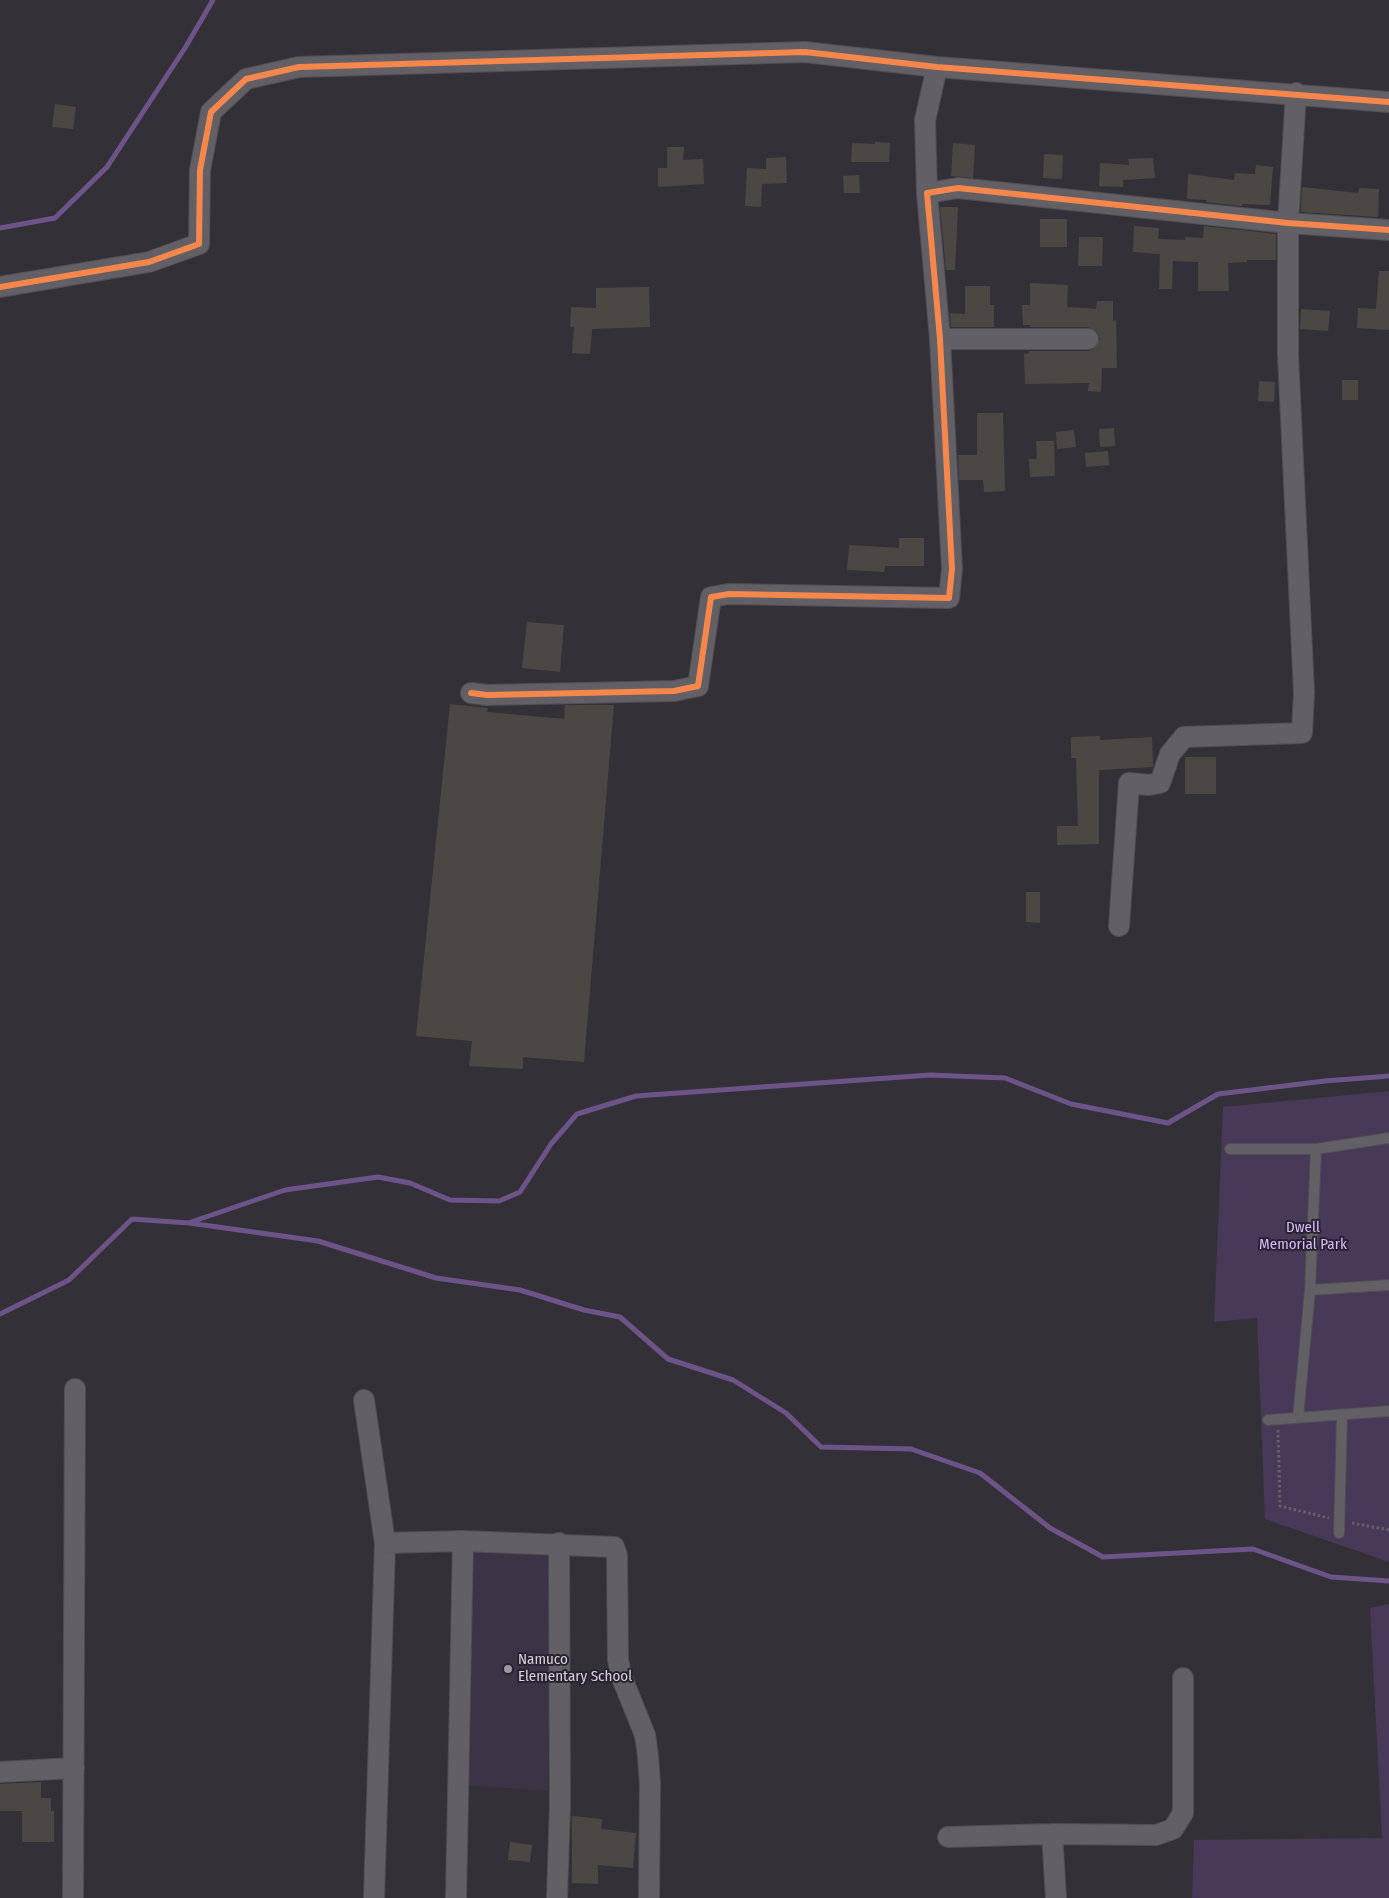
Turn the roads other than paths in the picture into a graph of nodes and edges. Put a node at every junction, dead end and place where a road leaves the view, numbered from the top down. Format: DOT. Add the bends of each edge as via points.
graph roads {
  1 [pos="937,67"];
  2 [pos="1296,93"];
  3 [pos="1389,102"];
  4 [pos="927,193"];
  5 [pos="1288,223"];
  6 [pos="1389,230"];
  7 [pos="0,287"];
  8 [pos="940,339"];
  9 [pos="1088,339"];
  10 [pos="471,693"];
  11 [pos="1119,926"];
  12 [pos="1389,1138"];
  13 [pos="1230,1149"];
  14 [pos="1316,1149"];
  15 [pos="1389,1285"];
  16 [pos="1310,1290"];
  17 [pos="75,1389"];
  18 [pos="364,1400"];
  19 [pos="1389,1410"];
  20 [pos="1342,1415"];
  21 [pos="1298,1418"];
  22 [pos="1273,1420"];
  23 [pos="1339,1533"];
  24 [pos="463,1541"];
  25 [pos="385,1543"];
  26 [pos="559,1543"];
  27 [pos="1183,1678"];
  28 [pos="74,1768"];
  29 [pos="0,1772"];
  30 [pos="1052,1834"];
  31 [pos="948,1837"];
  32 [pos="73,1898"];
  33 [pos="374,1898"];
  34 [pos="456,1898"];
  35 [pos="557,1898"];
  36 [pos="648,1898"];
  37 [pos="1056,1898"];
  1 -- 2 [label="street"];
  1 -- 4 [label="street" via="925,120"];
  1 -- 7 [label="street" via="805,52 299,67 246,79 211,112 200,170 199,244 149,262"];
  2 -- 3 [label="street"];
  2 -- 5 [label="street"];
  4 -- 5 [label="street" via="958,188"];
  4 -- 8 [label="street"];
  5 -- 6 [label="street"];
  5 -- 11 [label="street" via="1288,355 1304,693 1302,733 1184,737 1170,754 1160,783 1129,783"];
  8 -- 9 [label="street"];
  8 -- 10 [label="street" via="952,568 949,598 711,596 698,686 674,691"];
  12 -- 14 [label="lane"];
  13 -- 14 [label="lane"];
  14 -- 16 [label="lane"];
  15 -- 16 [label="lane"];
  16 -- 21 [label="lane"];
  17 -- 28 [label="street"];
  18 -- 25 [label="street"];
  19 -- 20 [label="lane"];
  20 -- 21 [label="lane"];
  20 -- 23 [label="lane"];
  21 -- 22 [label="lane"];
  24 -- 25 [label="street"];
  24 -- 26 [label="street"];
  24 -- 34 [label="street"];
  25 -- 33 [label="street"];
  26 -- 35 [label="street"];
  26 -- 36 [label="street" via="606,1545 614,1547 617,1554 618,1660 645,1735 648,1756"];
  27 -- 30 [label="street" via="1183,1814 1173,1829 1156,1835"];
  28 -- 29 [label="street"];
  28 -- 32 [label="street"];
  30 -- 31 [label="street"];
  30 -- 37 [label="street"];
}
